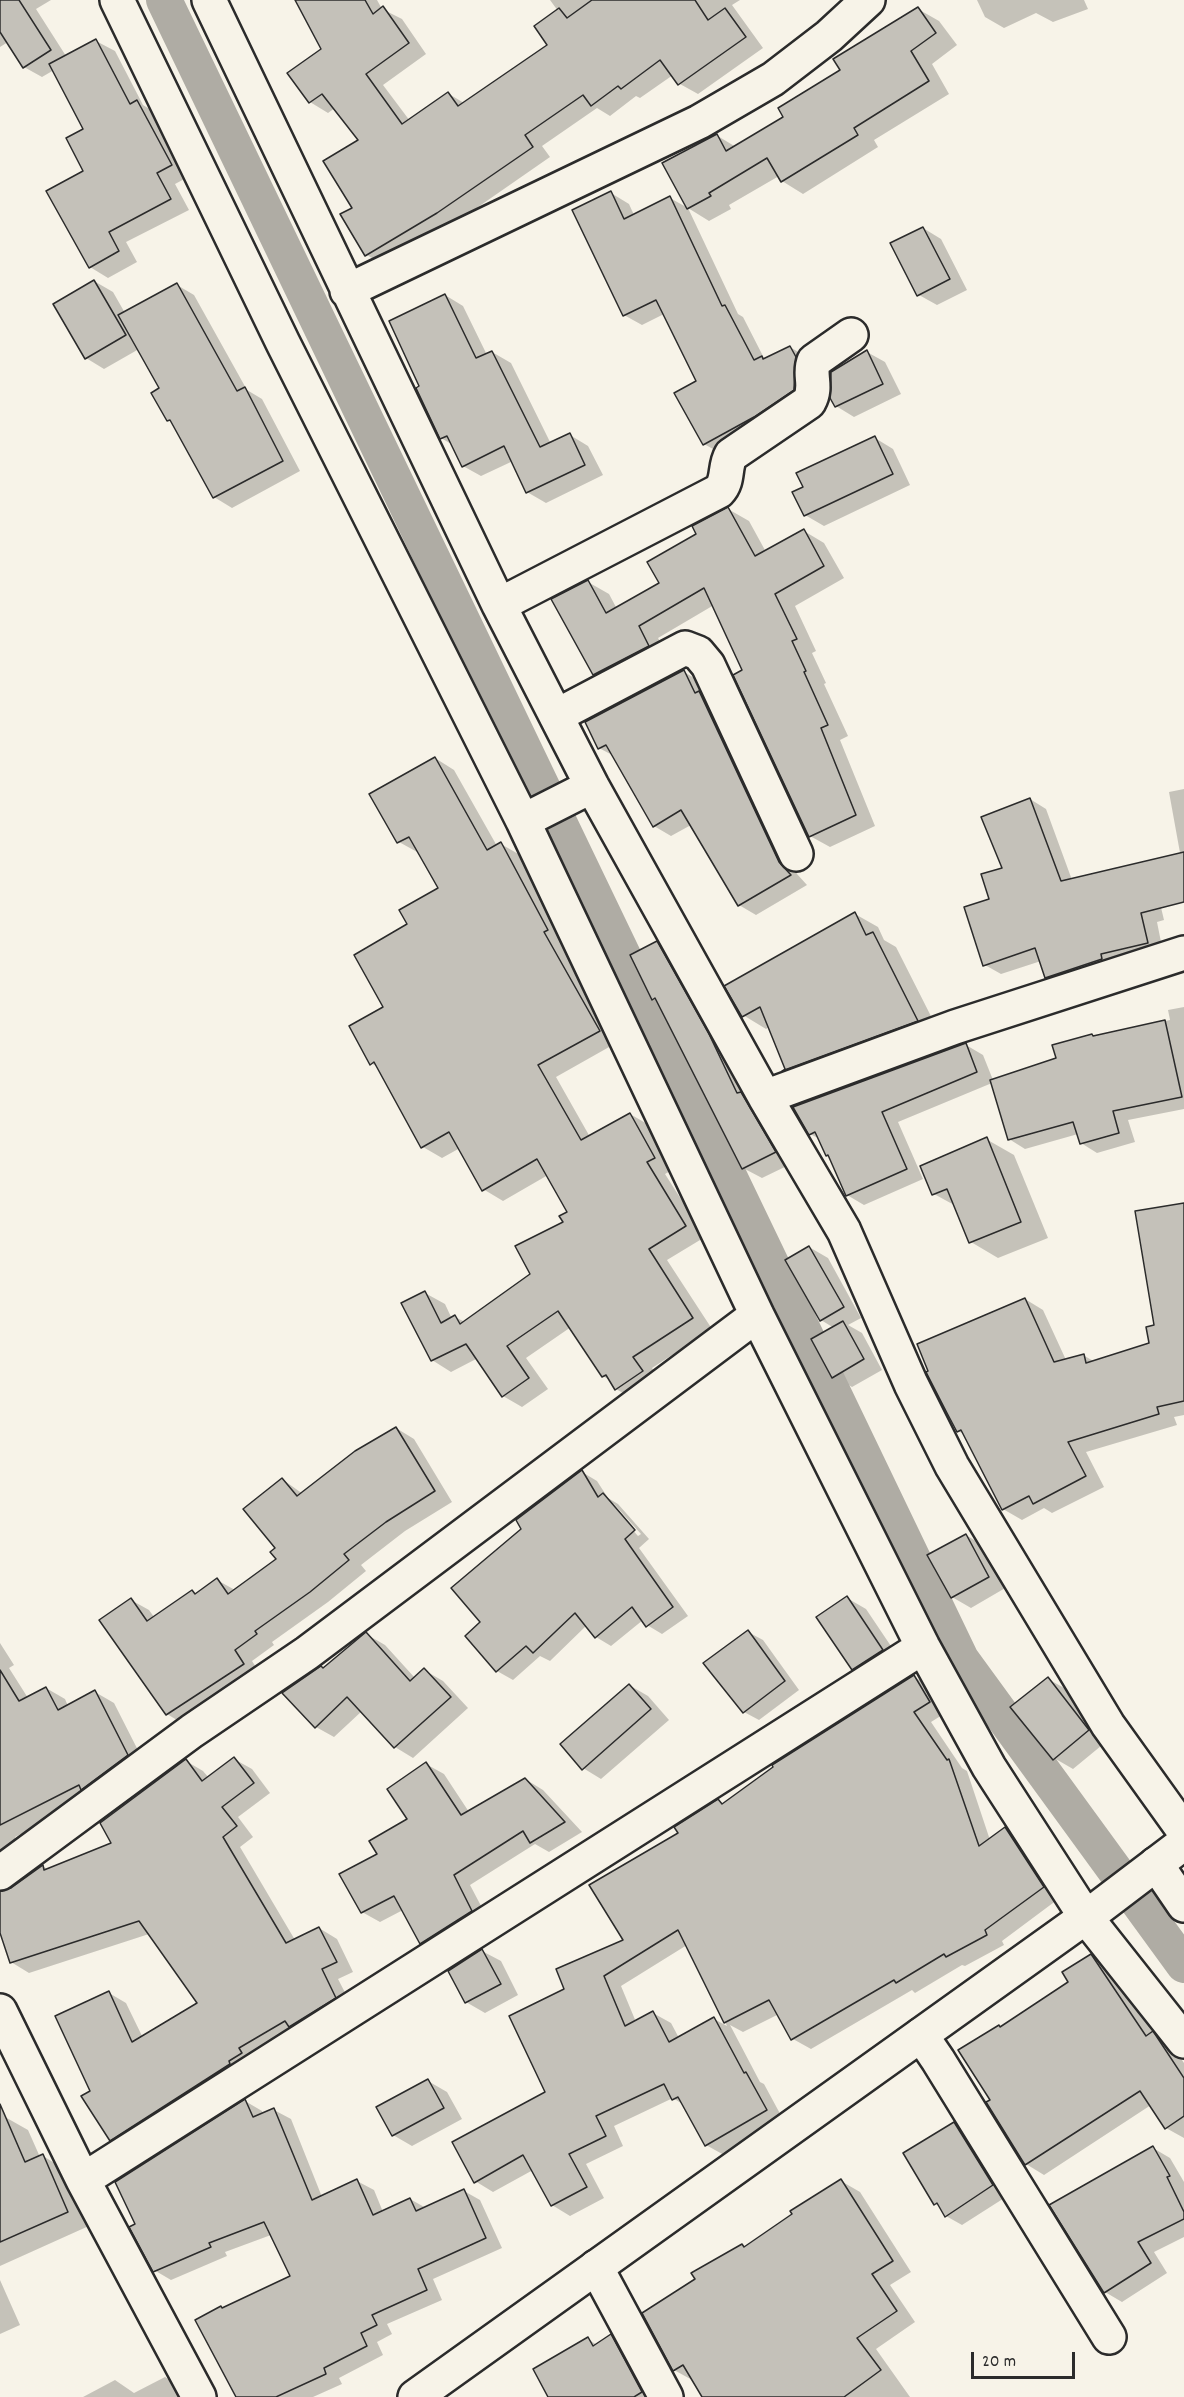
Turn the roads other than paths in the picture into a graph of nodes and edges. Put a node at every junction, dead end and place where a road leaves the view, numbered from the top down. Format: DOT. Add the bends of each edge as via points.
graph roads {
  1 [pos="117,0"];
  2 [pos="209,0"];
  3 [pos="868,0"];
  4 [pos="347,291"];
  5 [pos="851,335"];
  6 [pos="499,605"];
  7 [pos="556,716"];
  8 [pos="556,804"];
  9 [pos="796,854"];
  10 [pos="1184,953"];
  11 [pos="765,1097"];
  12 [pos="757,1316"];
  13 [pos="923,1647"];
  14 [pos="1184,1832"];
  15 [pos="1184,1843"];
  16 [pos="1152,1867"];
  17 [pos="0,1873"];
  18 [pos="1184,1905"];
  19 [pos="1093,1911"];
  20 [pos="0,2011"];
  21 [pos="921,2035"];
  22 [pos="1184,2041"];
  23 [pos="83,2180"];
  24 [pos="596,2267"];
  25 [pos="1109,2337"];
  26 [pos="199,2397"];
  27 [pos="415,2397"];
  28 [pos="666,2397"];
  1 -- 8 [label="street" via="288,353"];
  2 -- 4 [label="street"];
  3 -- 4 [label="street" via="829,36 772,79 699,122"];
  4 -- 6 [label="street"];
  5 -- 6 [label="street" via="814,361 813,394 808,402 731,455 725,485 719,491"];
  6 -- 7 [label="street"];
  7 -- 8 [label="street"];
  7 -- 9 [label="street" via="685,648 698,653 708,665"];
  8 -- 11 [label="street"];
  8 -- 12 [label="street"];
  10 -- 11 [label="street" via="955,1026"];
  11 -- 14 [label="street" via="844,1231 911,1384 952,1466 1108,1725"];
  12 -- 13 [label="street"];
  12 -- 17 [label="street" via="307,1653 192,1731"];
  13 -- 19 [label="street" via="989,1767"];
  13 -- 23 [label="street"];
  15 -- 16 [label="street"];
  16 -- 18 [label="street"];
  16 -- 19 [label="street"];
  19 -- 21 [label="street"];
  19 -- 22 [label="street"];
  20 -- 23 [label="street"];
  21 -- 24 [label="street"];
  21 -- 25 [label="street"];
  23 -- 26 [label="street"];
  24 -- 27 [label="street"];
  24 -- 28 [label="street"];
}
